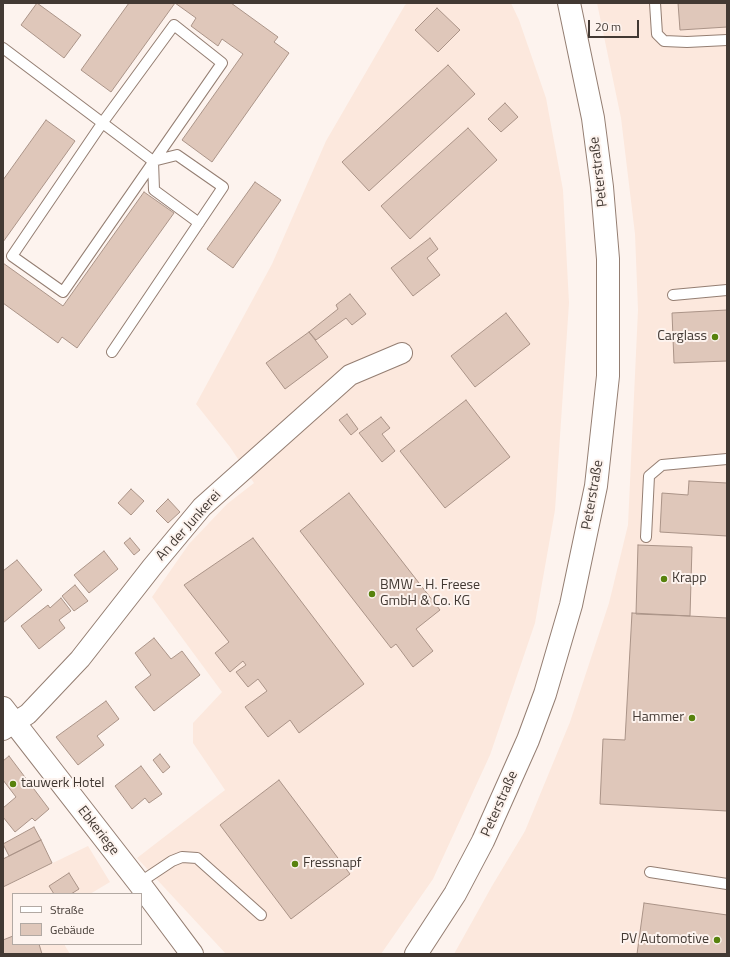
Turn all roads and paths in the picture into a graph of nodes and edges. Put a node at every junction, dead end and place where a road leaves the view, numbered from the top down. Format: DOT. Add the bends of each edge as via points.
graph roads {
  1 [pos="569,3"];
  2 [pos="655,3"];
  3 [pos="727,40"];
  4 [pos="3,48"];
  5 [pos="103,122"];
  6 [pos="154,161"];
  7 [pos="200,223"];
  8 [pos="727,290"];
  9 [pos="673,295"];
  10 [pos="112,352"];
  11 [pos="402,354"];
  12 [pos="727,459"];
  13 [pos="646,537"];
  14 [pos="7,721"];
  15 [pos="650,872"];
  16 [pos="139,882"];
  17 [pos="727,884"];
  18 [pos="260,915"];
  19 [pos="192,954"];
  20 [pos="416,954"];
  1 -- 20 [label="main road, Peterstraße" via="593,118 608,259 608,376 596,486 572,605 528,740 480,847 455,894"];
  2 -- 3 [label="lane" via="657,34 664,41"];
  4 -- 5 [label="lane"];
  5 -- 6 [label="lane"];
  5 -- 6 [label="lane" via="174,25 222,63"];
  5 -- 6 [label="lane" via="12,256 63,292"];
  6 -- 7 [label="lane" via="154,190"];
  6 -- 7 [label="lane" via="177,155 223,187"];
  7 -- 10 [label="lane"];
  8 -- 9 [label="lane"];
  11 -- 14 [label="street, An der Junkerei" via="350,375 202,507 80,660 28,714"];
  12 -- 13 [label="lane" via="662,465 650,476"];
  14 -- 16 [label="main road, Ebkeriege"];
  15 -- 17 [label="lane"];
  16 -- 18 [label="lane" via="172,861 182,857 197,858"];
  16 -- 19 [label="main road, Ebkeriege"];
}
